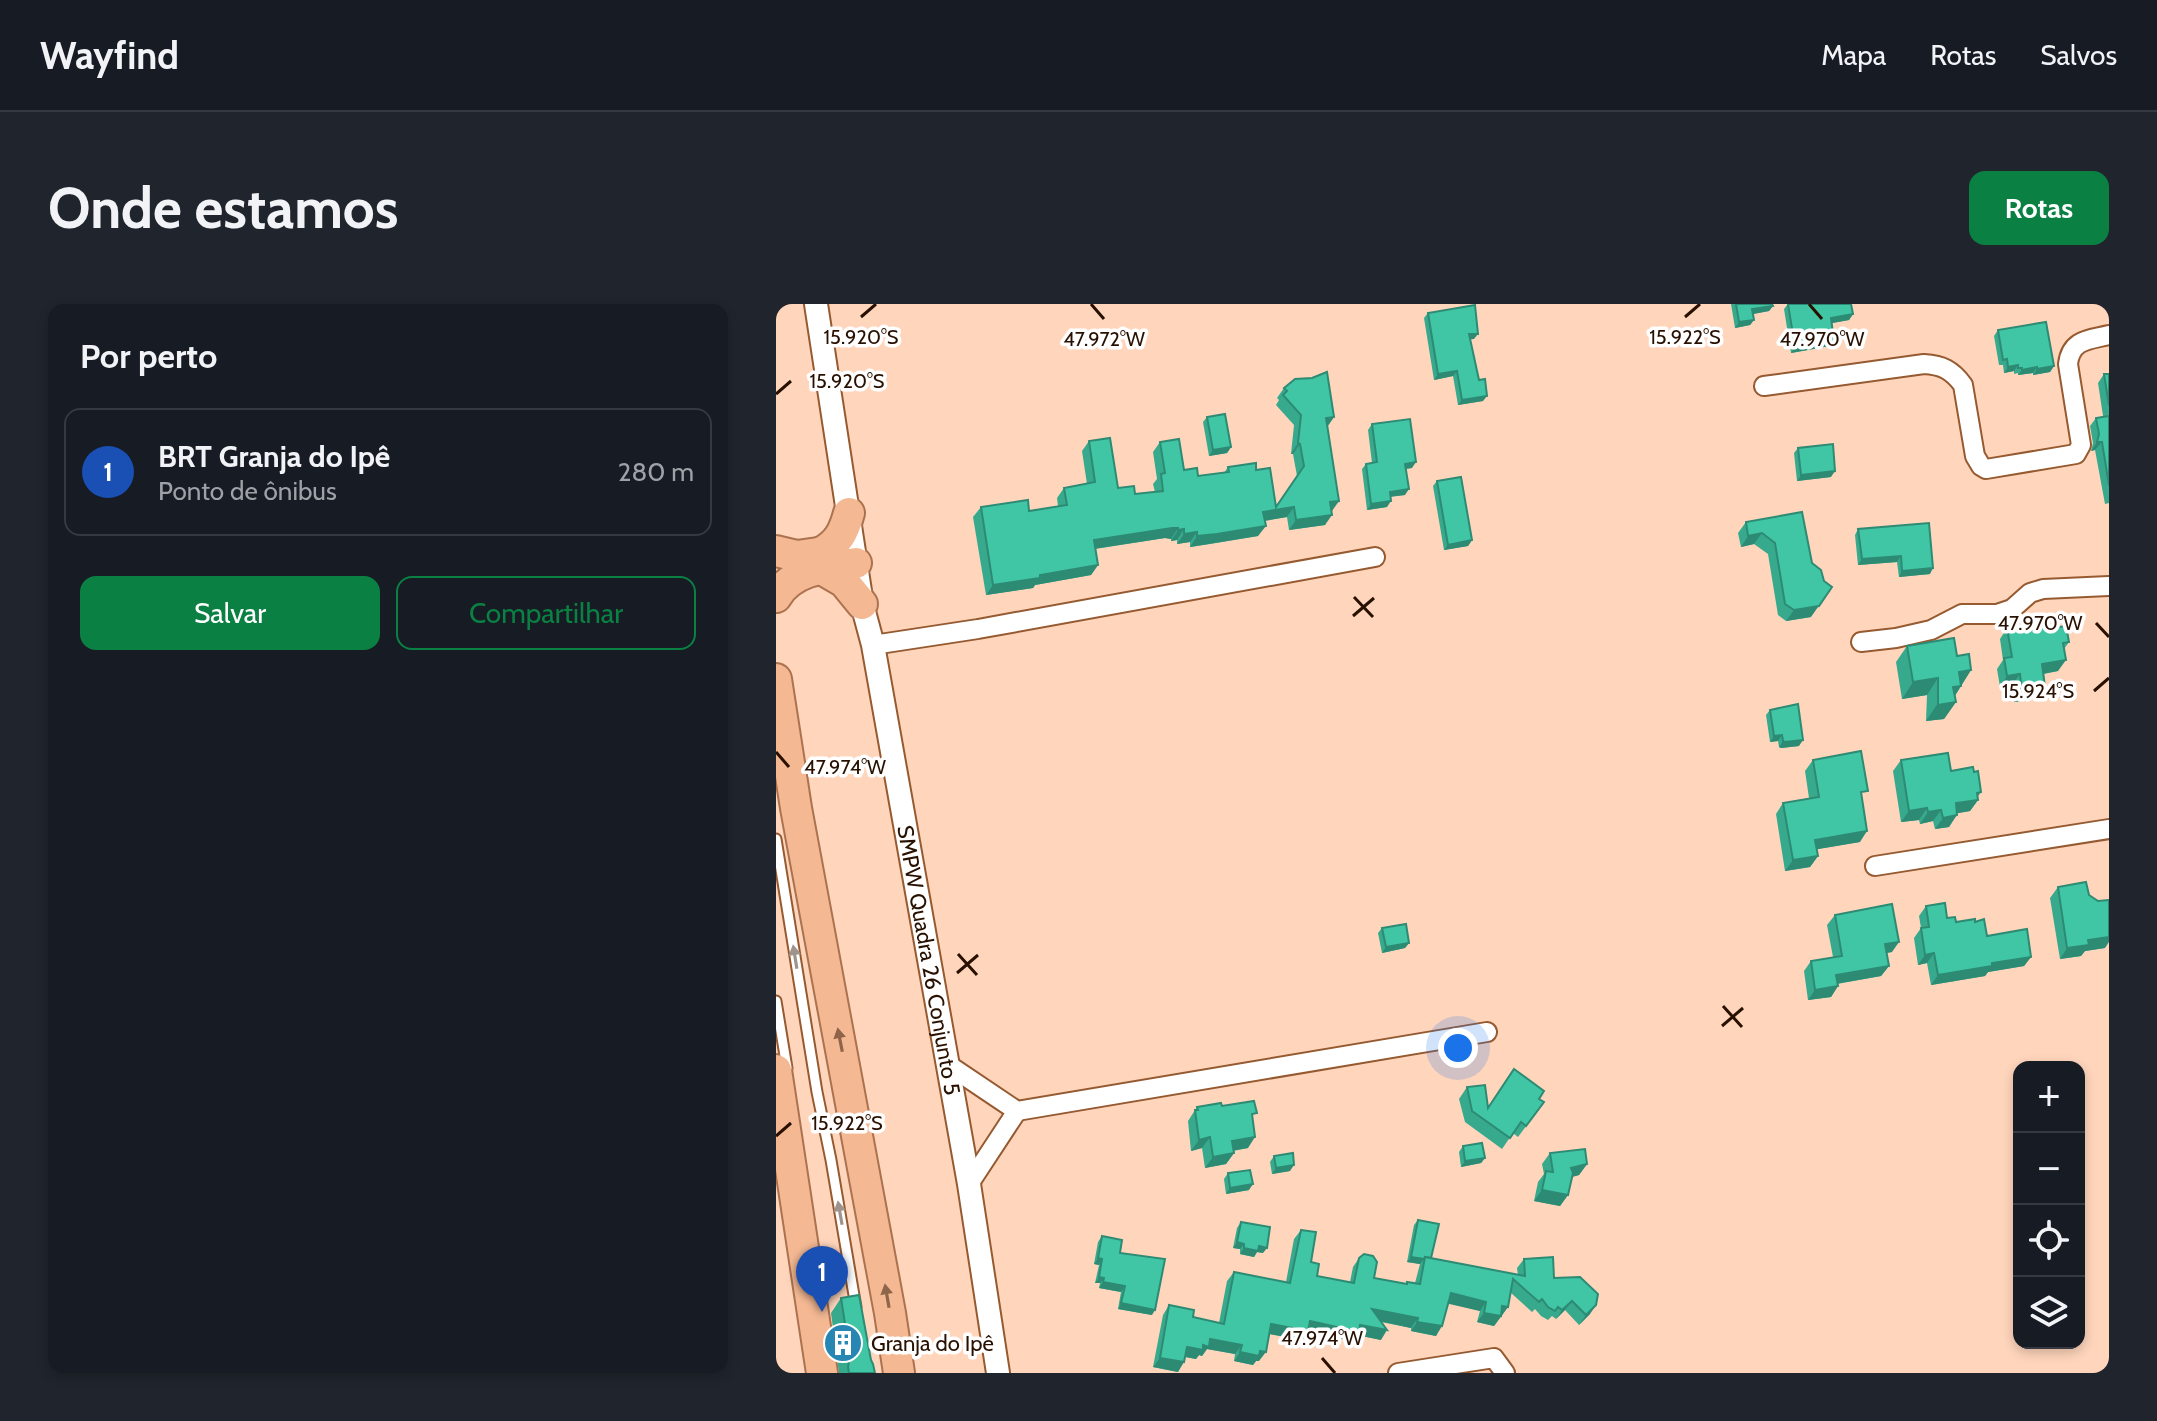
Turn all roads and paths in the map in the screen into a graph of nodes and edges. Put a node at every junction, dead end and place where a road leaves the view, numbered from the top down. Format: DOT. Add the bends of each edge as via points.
graph roads {
  1 [pos="821,308"];
  2 [pos="2109,335"];
  3 [pos="1764,386"];
  4 [pos="849,513"];
  5 [pos="776,551"];
  6 [pos="855,555"];
  7 [pos="1375,557"];
  8 [pos="821,560"];
  9 [pos="2109,586"];
  10 [pos="776,597"];
  11 [pos="862,604"];
  12 [pos="1861,642"];
  13 [pos="873,645"];
  14 [pos="776,679"];
  15 [pos="2109,829"];
  16 [pos="776,839"];
  17 [pos="1875,866"];
  18 [pos="776,1001"];
  19 [pos="1487,1032"];
  20 [pos="947,1064"];
  21 [pos="785,1080"];
  22 [pos="1017,1111"];
  23 [pos="969,1184"];
  24 [pos="856,1312"];
  25 [pos="822,1373"];
  26 [pos="831,1373"];
  27 [pos="899,1373"];
  28 [pos="998,1373"];
  29 [pos="1398,1373"];
  30 [pos="1505,1373"];
  1 -- 4 [label="street, SMPW Quadra 26 Conjunto 5"];
  2 -- 3 [label="street" via="2083,341 2070,354 2081,445 2076,454 1986,469 1977,461 1963,385 1946,368 1924,364"];
  4 -- 6 [label="street, SMPW Quadra 26 Conjunto 5"];
  4 -- 8 [label="highway" via="841,537"];
  5 -- 8 [label="highway"];
  6 -- 8 [label="highway"];
  6 -- 11 [label="street, SMPW Quadra 26 Conjunto 5"];
  7 -- 13 [label="street"];
  8 -- 10 [label="highway" via="784,585"];
  8 -- 11 [label="highway"];
  9 -- 12 [label="street" via="2043,589 1997,614 1962,614 1931,630"];
  11 -- 13 [label="street, SMPW Quadra 26 Conjunto 5"];
  13 -- 20 [label="street, SMPW Quadra 26 Conjunto 5"];
  27 -- 14 [label="highway, one-way"];
  15 -- 17 [label="street"];
  24 -- 16 [label="lane, one-way"];
  18 -- 21 [label="lane"];
  19 -- 22 [label="street"];
  20 -- 22 [label="street"];
  20 -- 23 [label="street, SMPW Quadra 26 Conjunto 5"];
  21 -- 25 [label="highway"];
  21 -- 26 [label="lane"];
  22 -- 23 [label="street"];
  23 -- 28 [label="street, SMPW Quadra 26 Conjunto 5"];
  29 -- 30 [label="street" via="1494,1358"];
}
